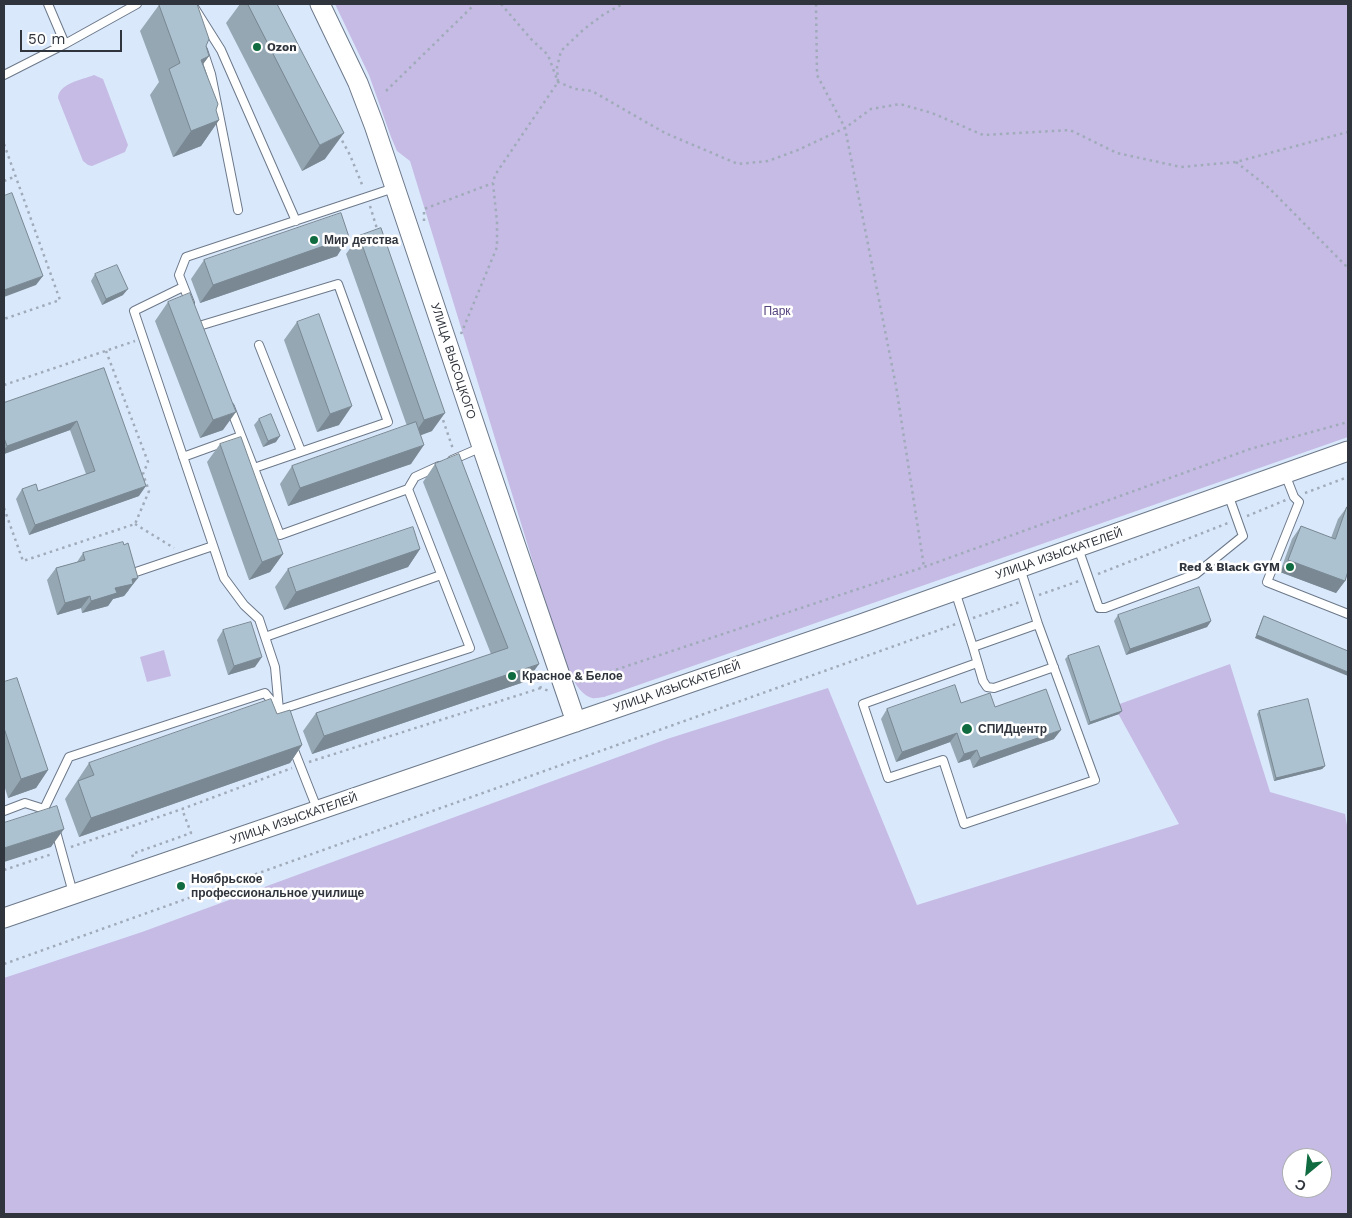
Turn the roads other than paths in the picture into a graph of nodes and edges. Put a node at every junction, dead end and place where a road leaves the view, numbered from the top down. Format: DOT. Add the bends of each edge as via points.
graph roads {
  1 [pos="48,4"];
  2 [pos="137,4"];
  3 [pos="185,4"];
  4 [pos="192,4"];
  5 [pos="320,4"];
  6 [pos="192,21"];
  7 [pos="198,39"];
  8 [pos="66,44"];
  9 [pos="4,75"];
  10 [pos="396,188"];
  11 [pos="238,210"];
  12 [pos="296,221"];
  13 [pos="183,287"];
  14 [pos="196,318"];
  15 [pos="203,336"];
  16 [pos="259,345"];
  17 [pos="227,399"];
  18 [pos="241,436"];
  19 [pos="482,447"];
  20 [pos="301,451"];
  21 [pos="1348,451"];
  22 [pos="183,456"];
  23 [pos="254,468"];
  24 [pos="1285,474"];
  25 [pos="408,489"];
  26 [pos="1228,494"];
  27 [pos="213,546"];
  28 [pos="1078,548"];
  29 [pos="1020,568"];
  30 [pos="133,573"];
  31 [pos="441,575"];
  32 [pos="955,591"];
  33 [pos="1348,614"];
  34 [pos="1038,624"];
  35 [pos="265,637"];
  36 [pos="973,646"];
  37 [pos="977,662"];
  38 [pos="1054,667"];
  39 [pos="279,710"];
  40 [pos="282,719"];
  41 [pos="576,722"];
  42 [pos="289,737"];
  43 [pos="4,811"];
  44 [pos="318,811"];
  45 [pos="49,815"];
  46 [pos="73,894"];
  47 [pos="4,918"];
  1 -- 8 [label="lane"];
  2 -- 8 [label="lane"];
  3 -- 6 [label="lane"];
  4 -- 12 [label="lane" via="221,50"];
  5 -- 10 [label="street, УЛИЦА ВЫСОЦКОГО" via="358,83"];
  7 -- 11 [label="lane" via="212,74"];
  8 -- 9 [label="lane"];
  10 -- 12 [label="lane"];
  10 -- 19 [label="street, УЛИЦА ВЫСОЦКОГО"];
  12 -- 13 [label="lane" via="186,257 179,275"];
  13 -- 14 [label="lane"];
  13 -- 22 [label="lane" via="134,311"];
  14 -- 15 [label="lane"];
  14 -- 20 [label="lane" via="338,284 388,422"];
  16 -- 20 [label="lane"];
  17 -- 18 [label="lane"];
  18 -- 22 [label="lane"];
  18 -- 23 [label="lane"];
  19 -- 25 [label="lane" via="415,478"];
  19 -- 41 [label="street, УЛИЦА ВЫСОЦКОГО"];
  20 -- 23 [label="lane"];
  21 -- 24 [label="street, УЛИЦА ИЗЫСКАТЕЛЕЙ"];
  22 -- 27 [label="lane"];
  23 -- 25 [label="lane" via="280,535"];
  24 -- 26 [label="street, УЛИЦА ИЗЫСКАТЕЛЕЙ"];
  24 -- 33 [label="lane" via="1299,502 1268,582"];
  25 -- 31 [label="lane"];
  26 -- 28 [label="street, УЛИЦА ИЗЫСКАТЕЛЕЙ"];
  26 -- 28 [label="lane" via="1243,536 1196,574 1105,608 1099,608"];
  27 -- 30 [label="lane"];
  27 -- 35 [label="lane" via="224,578 259,619"];
  28 -- 29 [label="street, УЛИЦА ИЗЫСКАТЕЛЕЙ"];
  29 -- 32 [label="street, УЛИЦА ИЗЫСКАТЕЛЕЙ"];
  29 -- 34 [label="lane"];
  31 -- 35 [label="lane"];
  31 -- 39 [label="lane" via="470,648"];
  32 -- 36 [label="lane"];
  32 -- 41 [label="street, УЛИЦА ИЗЫСКАТЕЛЕЙ"];
  34 -- 36 [label="lane"];
  34 -- 38 [label="lane"];
  35 -- 39 [label="lane" via="275,667"];
  36 -- 37 [label="lane"];
  37 -- 38 [label="lane" via="983,681 994,688"];
  37 -- 38 [label="lane" via="863,704 888,778 943,760 964,824 1095,780"];
  39 -- 40 [label="lane"];
  39 -- 45 [label="lane" via="265,693 69,757"];
  41 -- 44 [label="street, УЛИЦА ИЗЫСКАТЕЛЕЙ"];
  42 -- 44 [label="lane"];
  43 -- 45 [label="lane" via="25,803"];
  44 -- 46 [label="street, УЛИЦА ИЗЫСКАТЕЛЕЙ"];
  45 -- 46 [label="lane"];
  46 -- 47 [label="street, УЛИЦА ИЗЫСКАТЕЛЕЙ"];
}
